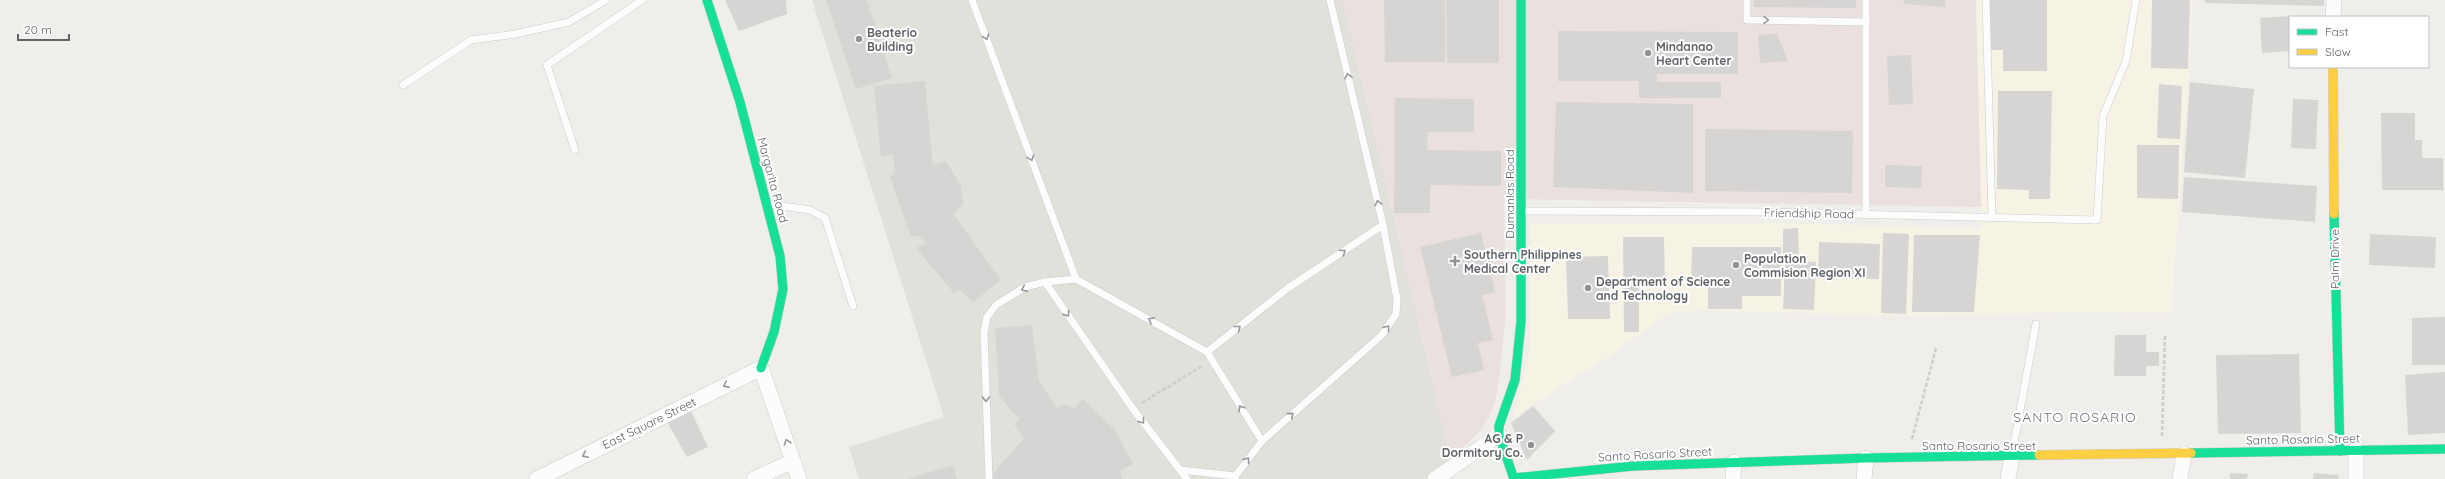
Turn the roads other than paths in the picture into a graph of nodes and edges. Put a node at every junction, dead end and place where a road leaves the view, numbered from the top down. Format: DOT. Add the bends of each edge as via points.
graph roads {
  1 [pos="606,0"];
  2 [pos="642,0"];
  3 [pos="707,0"];
  4 [pos="972,0"];
  5 [pos="1330,0"];
  6 [pos="1521,0"];
  7 [pos="1747,0"];
  8 [pos="1866,0"];
  9 [pos="1986,0"];
  10 [pos="2136,0"];
  11 [pos="2334,0"];
  12 [pos="2333,16"];
  13 [pos="1866,22"];
  14 [pos="2333,68"];
  15 [pos="402,85"];
  16 [pos="575,150"];
  17 [pos="766,204"];
  18 [pos="1521,211"];
  19 [pos="1866,214"];
  20 [pos="1992,218"];
  21 [pos="1383,225"];
  22 [pos="1076,279"];
  23 [pos="1045,282"];
  24 [pos="853,306"];
  25 [pos="2036,324"];
  26 [pos="1207,352"];
  27 [pos="761,368"];
  28 [pos="1499,435"];
  29 [pos="1262,441"];
  30 [pos="2445,449"];
  31 [pos="2340,450"];
  32 [pos="2356,450"];
  33 [pos="2184,454"];
  34 [pos="2012,457"];
  35 [pos="1866,458"];
  36 [pos="793,461"];
  37 [pos="1734,462"];
  38 [pos="1181,470"];
  39 [pos="1235,478"];
  40 [pos="537,479"];
  41 [pos="754,479"];
  42 [pos="799,479"];
  43 [pos="989,479"];
  44 [pos="1187,479"];
  45 [pos="1435,479"];
  46 [pos="1514,479"];
  47 [pos="1733,479"];
  48 [pos="1864,479"];
  49 [pos="2008,479"];
  50 [pos="2180,479"];
  51 [pos="2356,479"];
  1 -- 15 [label="lane" via="569,22 516,34 471,40"];
  2 -- 16 [label="lane" via="547,65"];
  3 -- 17 [label="street, Margarita Road" via="740,102"];
  4 -- 22 [label="lane, one-way"];
  21 -- 5 [label="lane, one-way"];
  6 -- 18 [label="street, Dumanlas Road"];
  7 -- 13 [label="lane, one-way" via="1747,20"];
  8 -- 13 [label="lane"];
  9 -- 20 [label="lane"];
  10 -- 20 [label="lane, Friendship Road" via="2126,61 2103,116 2097,220"];
  11 -- 12 [label="street"];
  13 -- 19 [label="lane"];
  14 -- 31 [label="street, Palm Drive" via="2334,264"];
  17 -- 24 [label="lane" via="810,210 825,218"];
  17 -- 27 [label="street, Margarita Road" via="780,256 783,289 774,332"];
  18 -- 19 [label="lane, Friendship Road"];
  18 -- 28 [label="street, Dumanlas Road" via="1521,322 1518,359 1509,400 1499,426"];
  19 -- 20 [label="lane, Friendship Road"];
  26 -- 21 [label="lane, one-way" via="1288,288"];
  29 -- 21 [label="lane, one-way" via="1382,335 1396,314 1397,299"];
  22 -- 23 [label="lane"];
  26 -- 22 [label="lane, one-way"];
  23 -- 38 [label="lane, one-way" via="1133,409"];
  23 -- 43 [label="lane, one-way" via="1025,287 996,305 987,317 984,332"];
  25 -- 34 [label="lane"];
  29 -- 26 [label="lane, one-way"];
  36 -- 27 [label="street, one-way"];
  27 -- 40 [label="street, East Square Street, one-way"];
  28 -- 45 [label="street"];
  28 -- 46 [label="street"];
  39 -- 29 [label="lane, one-way"];
  30 -- 32 [label="street, Santo Rosario Street"];
  31 -- 32 [label="street, Santo Rosario Street"];
  31 -- 33 [label="street, Santo Rosario Street"];
  32 -- 51 [label="street"];
  33 -- 34 [label="street, Santo Rosario Street"];
  33 -- 50 [label="street"];
  34 -- 35 [label="street, Santo Rosario Street"];
  34 -- 49 [label="street"];
  35 -- 37 [label="street, Santo Rosario Street"];
  35 -- 48 [label="street"];
  36 -- 41 [label="street"];
  36 -- 42 [label="street"];
  37 -- 46 [label="street, Santo Rosario Street" via="1633,466"];
  37 -- 47 [label="street"];
  38 -- 39 [label="lane"];
  38 -- 44 [label="lane"];
}
